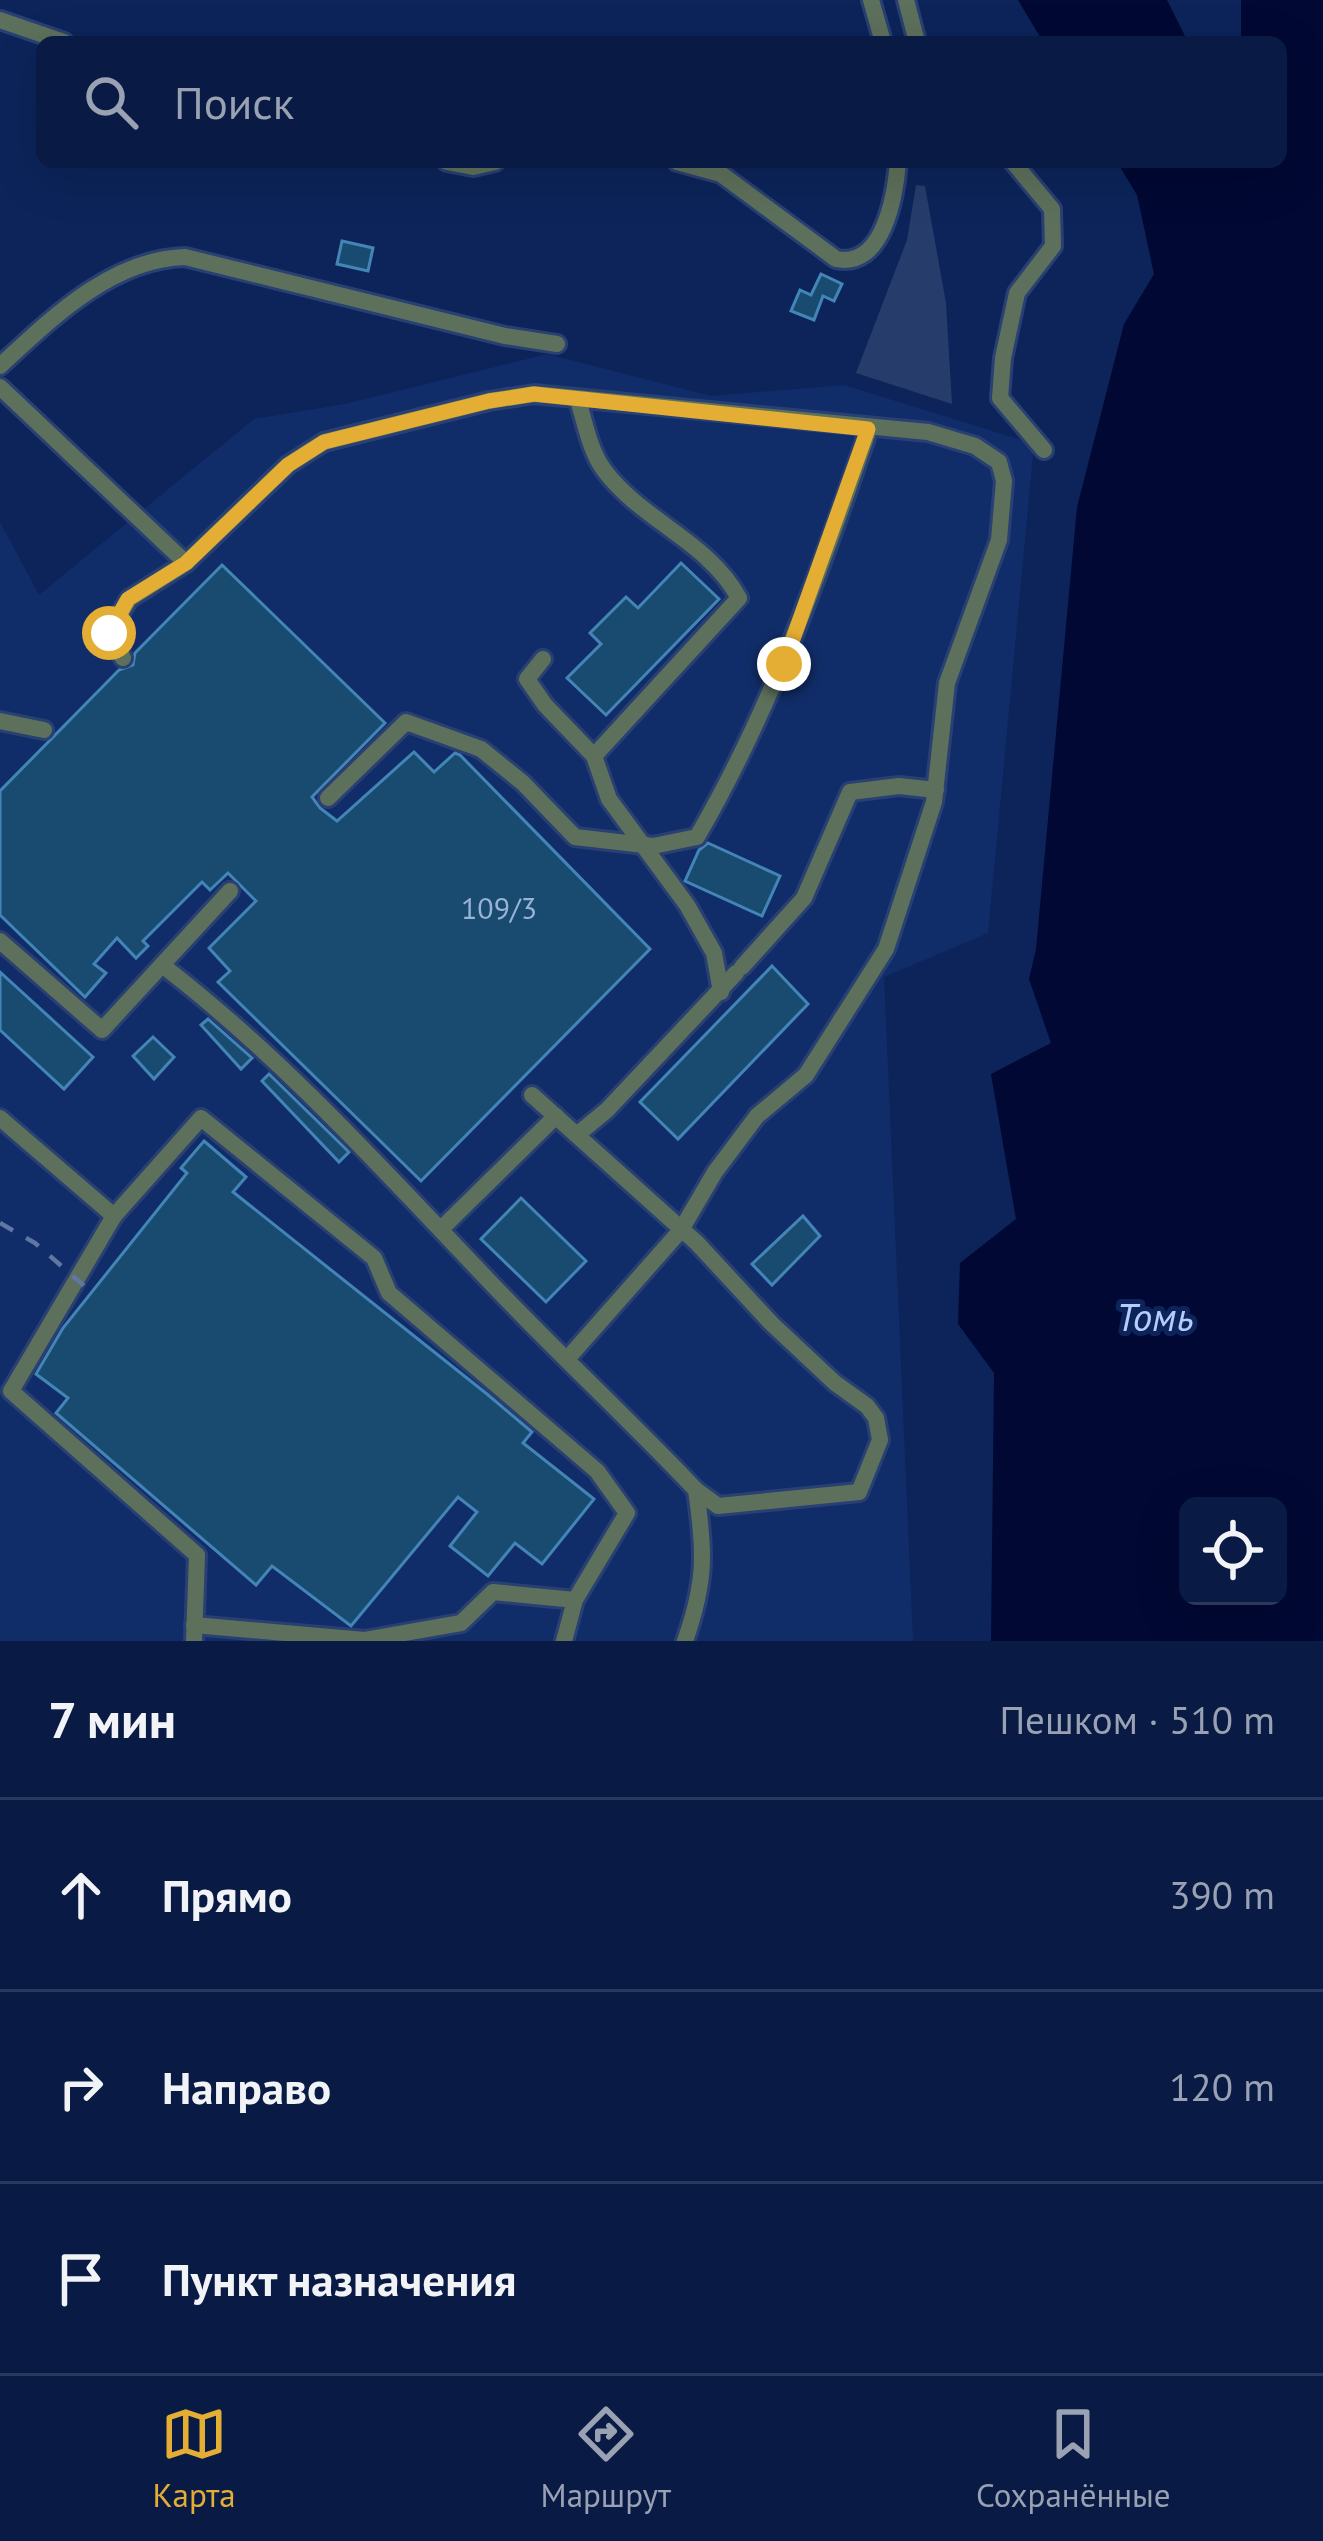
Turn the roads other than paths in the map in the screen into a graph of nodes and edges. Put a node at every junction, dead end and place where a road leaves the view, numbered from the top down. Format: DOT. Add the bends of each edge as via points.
graph roads {
  1 [pos="871,0"];
  2 [pos="906,0"];
  3 [pos="0,20"];
  4 [pos="47,36"];
  5 [pos="881,36"];
  6 [pos="915,36"];
  7 [pos="699,168"];
  8 [pos="897,168"];
  9 [pos="1018,168"];
  10 [pos="557,344"];
  11 [pos="0,366"];
  12 [pos="0,387"];
  13 [pos="578,400"];
  14 [pos="868,429"];
  15 [pos="1044,450"];
  16 [pos="186,563"];
  17 [pos="123,658"];
  18 [pos="543,659"];
  19 [pos="0,722"];
  20 [pos="44,730"];
  21 [pos="594,756"];
  22 [pos="936,790"];
  23 [pos="328,798"];
  24 [pos="642,845"];
  25 [pos="230,891"];
  26 [pos="0,940"];
  27 [pos="162,965"];
  28 [pos="721,992"];
  29 [pos="532,1095"];
  30 [pos="556,1115"];
  31 [pos="0,1118"];
  32 [pos="578,1134"];
  33 [pos="115,1216"];
  34 [pos="441,1229"];
  35 [pos="681,1230"];
  36 [pos="568,1358"];
  37 [pos="696,1490"];
  38 [pos="575,1600"];
  39 [pos="194,1633"];
  40 [pos="564,1641"];
  41 [pos="685,1641"];
  1 -- 5 [label="street"];
  2 -- 6 [label="street"];
  3 -- 4 [label="street"];
  7 -- 8 [label="street" via="721,174 848,261 876,242"];
  9 -- 15 [label="street" via="1052,209 1053,247 1017,293 1000,398"];
  10 -- 11 [label="street" via="184,257 143,264 65,306"];
  12 -- 16 [label="street"];
  13 -- 14 [label="street"];
  13 -- 16 [label="street" via="534,394 489,401 324,442 288,465"];
  13 -- 21 [label="street" via="604,469 728,577 739,598"];
  14 -- 22 [label="street" via="928,432 975,446 999,461 1004,482 999,540 947,683"];
  14 -- 24 [label="street" via="740,763 698,837"];
  16 -- 17 [label="street" via="128,599 109,633"];
  18 -- 21 [label="street" via="527,679"];
  19 -- 20 [label="street"];
  21 -- 24 [label="street" via="609,799"];
  22 -- 28 [label="street" via="850,792 804,898"];
  22 -- 35 [label="street" via="886,949 806,1075 757,1116"];
  23 -- 24 [label="street" via="406,722 481,749 575,838"];
  24 -- 28 [label="street" via="714,953"];
  25 -- 27 [label="street"];
  26 -- 27 [label="street" via="102,1030"];
  27 -- 34 [label="street" via="227,1016"];
  28 -- 32 [label="street"];
  29 -- 30 [label="street"];
  30 -- 32 [label="street"];
  30 -- 34 [label="street"];
  31 -- 33 [label="street"];
  32 -- 35 [label="street"];
  33 -- 38 [label="street" via="201,1118 374,1258 389,1292 598,1471 627,1513"];
  33 -- 39 [label="street" via="11,1391 197,1555"];
  34 -- 36 [label="street"];
  35 -- 36 [label="street"];
  35 -- 37 [label="street" via="867,1406 880,1441 860,1492 718,1505"];
  36 -- 37 [label="street"];
  37 -- 41 [label="street" via="706,1552"];
  38 -- 39 [label="street" via="493,1592 461,1623 365,1640"];
  38 -- 40 [label="street"];
}
